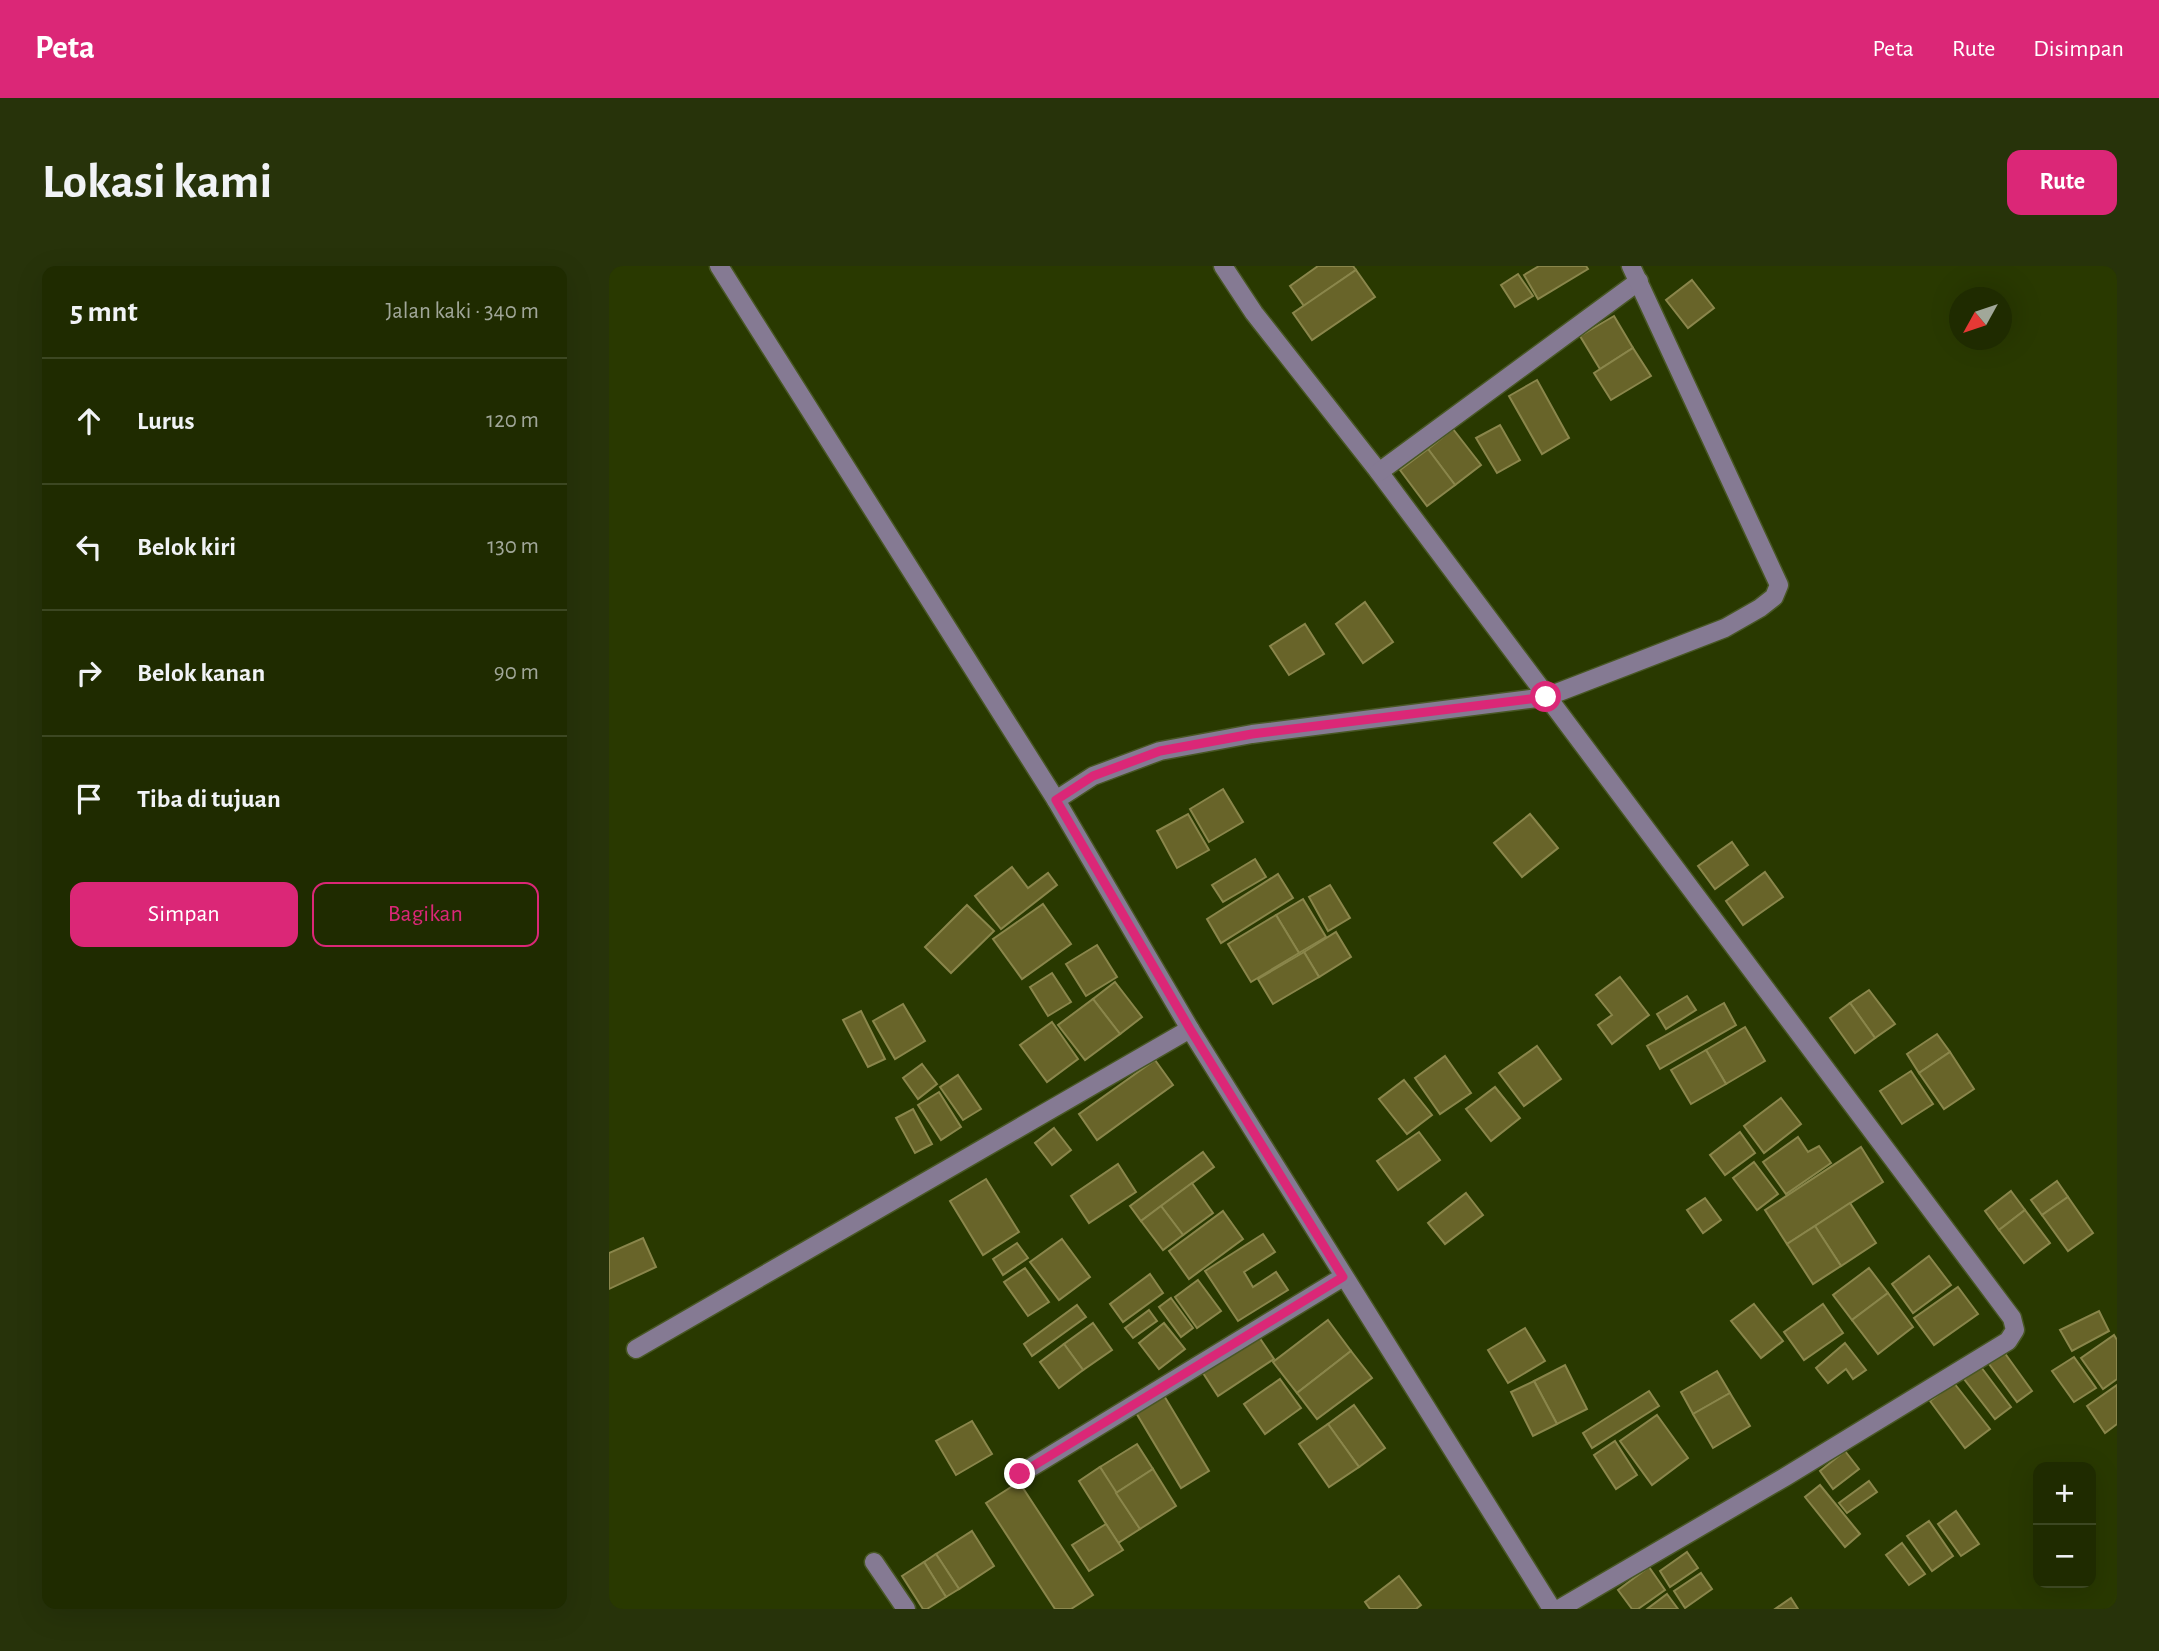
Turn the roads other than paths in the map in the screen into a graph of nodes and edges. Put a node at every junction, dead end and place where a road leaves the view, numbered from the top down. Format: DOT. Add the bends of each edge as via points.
graph roads {
  1 [pos="719,266"];
  2 [pos="1223,266"];
  3 [pos="1635,274"];
  4 [pos="1379,472"];
  5 [pos="1546,697"];
  6 [pos="1056,800"];
  7 [pos="1190,1029"];
  8 [pos="1343,1277"];
  9 [pos="636,1349"];
  10 [pos="1020,1474"];
  11 [pos="874,1562"];
  12 [pos="907,1609"];
  13 [pos="1552,1609"];
  14 [pos="1559,1609"];
  1 -- 6 [label="street"];
  2 -- 4 [label="street" via="1254,313"];
  3 -- 4 [label="street"];
  3 -- 5 [label="street" via="1779,585 1774,597 1725,628"];
  4 -- 5 [label="street"];
  5 -- 6 [label="street" via="1252,734 1160,751 1093,776"];
  5 -- 14 [label="street" via="1987,1282 2013,1318 2015,1330 2008,1341"];
  6 -- 7 [label="street"];
  7 -- 8 [label="street"];
  7 -- 9 [label="street"];
  8 -- 10 [label="street"];
  8 -- 13 [label="street"];
  11 -- 12 [label="street"];
}
